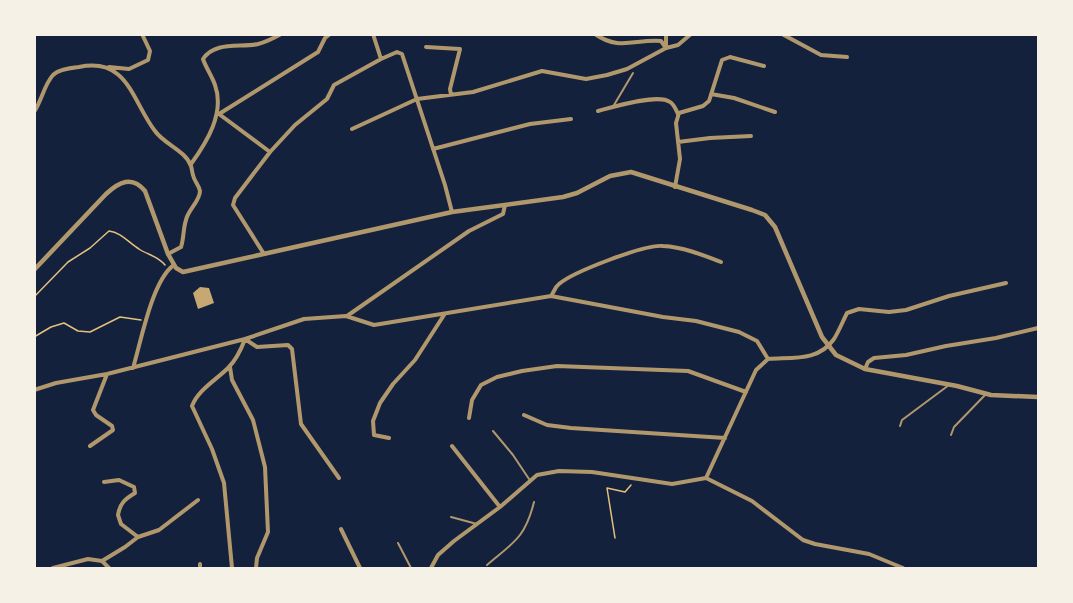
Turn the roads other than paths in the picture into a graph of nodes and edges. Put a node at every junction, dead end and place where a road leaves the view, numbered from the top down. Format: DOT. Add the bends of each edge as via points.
graph roads {
  1 [pos="142,34"];
  2 [pos="281,34"];
  3 [pos="330,34"];
  4 [pos="374,34"];
  5 [pos="595,34"];
  6 [pos="666,34"];
  7 [pos="691,34"];
  8 [pos="782,34"];
  9 [pos="426,47"];
  10 [pos="666,48"];
  11 [pos="847,57"];
  12 [pos="381,59"];
  13 [pos="764,66"];
  14 [pos="108,67"];
  15 [pos="633,73"];
  16 [pos="711,94"];
  17 [pos="450,95"];
  18 [pos="417,99"];
  19 [pos="613,108"];
  20 [pos="598,111"];
  21 [pos="34,112"];
  22 [pos="775,112"];
  23 [pos="218,114"];
  24 [pos="678,115"];
  25 [pos="571,119"];
  26 [pos="352,129"];
  27 [pos="751,136"];
  28 [pos="678,142"];
  29 [pos="433,149"];
  30 [pos="270,152"];
  31 [pos="190,164"];
  32 [pos="675,187"];
  33 [pos="505,205"];
  34 [pos="452,212"];
  35 [pos="168,254"];
  36 [pos="264,254"];
  37 [pos="721,262"];
  38 [pos="174,265"];
  39 [pos="34,270"];
  40 [pos="1006,283"];
  41 [pos="551,296"];
  42 [pos="445,315"];
  43 [pos="346,316"];
  44 [pos="1038,328"];
  45 [pos="245,339"];
  46 [pos="827,346"];
  47 [pos="768,358"];
  48 [pos="230,366"];
  49 [pos="133,368"];
  50 [pos="865,369"];
  51 [pos="107,374"];
  52 [pos="949,385"];
  53 [pos="34,390"];
  54 [pos="746,392"];
  55 [pos="986,394"];
  56 [pos="1038,397"];
  57 [pos="524,415"];
  58 [pos="469,418"];
  59 [pos="900,426"];
  60 [pos="493,431"];
  61 [pos="951,435"];
  62 [pos="389,438"];
  63 [pos="725,438"];
  64 [pos="90,446"];
  65 [pos="452,446"];
  66 [pos="339,478"];
  67 [pos="706,478"];
  68 [pos="531,481"];
  69 [pos="104,482"];
  70 [pos="198,500"];
  71 [pos="534,502"];
  72 [pos="500,507"];
  73 [pos="451,517"];
  74 [pos="477,524"];
  75 [pos="341,529"];
  76 [pos="138,537"];
  77 [pos="398,543"];
  78 [pos="102,561"];
  79 [pos="487,565"];
  80 [pos="52,568"];
  81 [pos="109,568"];
  82 [pos="232,568"];
  83 [pos="256,568"];
  84 [pos="360,568"];
  85 [pos="411,568"];
  86 [pos="431,568"];
  87 [pos="903,568"];
  1 -- 14 [label="street" via="150,51 148,60 129,69"];
  2 -- 23 [label="street" via="262,43 224,46 207,52 203,59 215,84"];
  3 -- 23 [label="street" via="318,52"];
  4 -- 12 [label="street"];
  5 -- 10 [label="street" via="619,45 661,41"];
  6 -- 10 [label="street"];
  7 -- 10 [label="street" via="678,45"];
  8 -- 11 [label="street" via="822,55"];
  9 -- 17 [label="street" via="460,49"];
  10 -- 17 [label="street" via="608,75 586,79 542,71"];
  12 -- 18 [label="street" via="397,52 402,54"];
  12 -- 30 [label="street" via="334,85 327,99 295,124"];
  13 -- 16 [label="street" via="730,57 722,60"];
  14 -- 21 [label="street" via="92,64 56,73"];
  14 -- 31 [label="street" via="130,88 154,131"];
  15 -- 19 [label="lane"];
  16 -- 22 [label="street"];
  16 -- 24 [label="street" via="703,106"];
  17 -- 18 [label="street"];
  18 -- 26 [label="street"];
  18 -- 29 [label="street"];
  19 -- 20 [label="street"];
  19 -- 24 [label="street" via="665,99"];
  23 -- 30 [label="street"];
  23 -- 31 [label="street" via="206,142"];
  24 -- 28 [label="street"];
  25 -- 29 [label="street" via="530,124"];
  27 -- 28 [label="street"];
  28 -- 32 [label="street"];
  29 -- 34 [label="street"];
  30 -- 36 [label="street" via="233,202"];
  31 -- 35 [label="street" via="200,192 186,220 181,247"];
  32 -- 33 [label="street" via="626,172 569,196"];
  32 -- 46 [label="street" via="770,219"];
  33 -- 34 [label="street"];
  33 -- 43 [label="street" via="501,215 469,231"];
  34 -- 36 [label="street"];
  35 -- 38 [label="street"];
  35 -- 39 [label="street" via="145,190 128,181 112,189"];
  36 -- 38 [label="street" via="187,272"];
  37 -- 41 [label="street" via="661,245 637,250 570,277"];
  38 -- 49 [label="street" via="158,283"];
  40 -- 46 [label="street" via="906,310 859,309 847,313"];
  41 -- 42 [label="street"];
  41 -- 47 [label="street" via="739,332 757,341"];
  42 -- 43 [label="street" via="374,325"];
  42 -- 62 [label="street" via="380,403 373,421 374,435"];
  43 -- 45 [label="street" via="304,319"];
  44 -- 50 [label="street" via="906,355 874,357"];
  45 -- 48 [label="street"];
  45 -- 49 [label="street"];
  45 -- 66 [label="street" via="257,347 290,346 301,424"];
  46 -- 47 [label="street" via="802,358"];
  46 -- 50 [label="street"];
  47 -- 54 [label="street" via="756,370"];
  48 -- 82 [label="street" via="198,395 192,406 224,483"];
  48 -- 83 [label="street" via="232,380 253,420 265,467 268,532"];
  49 -- 51 [label="street"];
  50 -- 52 [label="street"];
  51 -- 53 [label="street"];
  51 -- 64 [label="street" via="93,410 112,430"];
  52 -- 55 [label="street"];
  52 -- 59 [label="lane" via="902,420"];
  54 -- 58 [label="street" via="688,371 557,366 497,377 481,385 472,400"];
  54 -- 63 [label="street"];
  55 -- 56 [label="street"];
  55 -- 61 [label="lane"];
  57 -- 63 [label="street" via="547,425 571,428"];
  60 -- 68 [label="lane"];
  63 -- 67 [label="street"];
  65 -- 72 [label="street"];
  67 -- 68 [label="street" via="672,484 574,471 544,473"];
  67 -- 87 [label="street" via="752,501 803,540 869,554"];
  68 -- 72 [label="street"];
  69 -- 76 [label="street" via="119,480 134,488 135,493 122,502 118,515 121,524"];
  70 -- 76 [label="street" via="159,530"];
  71 -- 79 [label="lane" via="522,536"];
  72 -- 74 [label="street"];
  73 -- 74 [label="lane"];
  74 -- 86 [label="street" via="438,555"];
  75 -- 84 [label="street"];
  76 -- 78 [label="street"];
  77 -- 85 [label="lane"];
  78 -- 80 [label="street" via="88,559"];
  78 -- 81 [label="street"];
}
